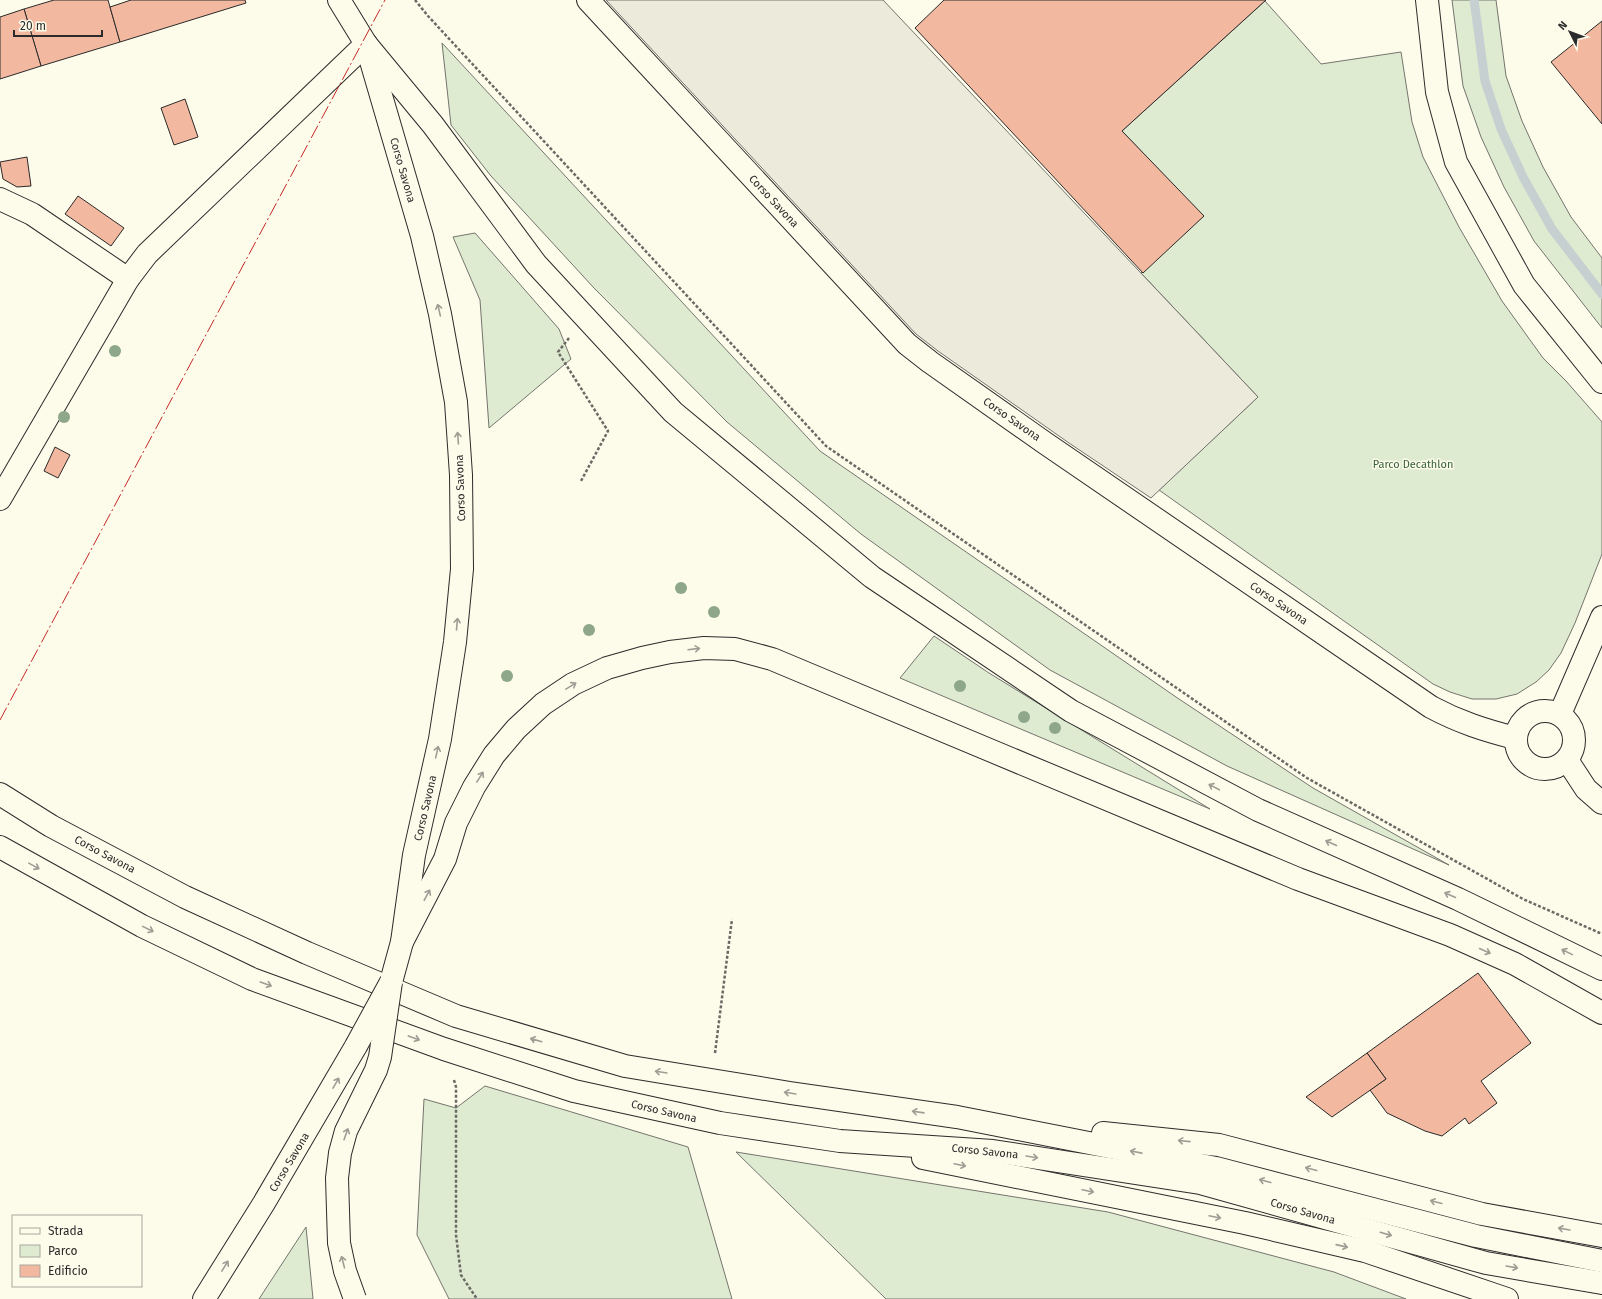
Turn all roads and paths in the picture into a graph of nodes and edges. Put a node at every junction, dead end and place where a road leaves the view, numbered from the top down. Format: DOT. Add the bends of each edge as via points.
graph roads {
  1 [pos="339,0"];
  2 [pos="415,0"];
  3 [pos="588,0"];
  4 [pos="1427,0"];
  5 [pos="366,44"];
  6 [pos="0,199"];
  7 [pos="128,279"];
  8 [pos="586,318"];
  9 [pos="1602,382"];
  10 [pos="581,481"];
  11 [pos="0,499"];
  12 [pos="1602,617"];
  13 [pos="1560,714"];
  14 [pos="1515,738"];
  15 [pos="1566,760"];
  16 [pos="0,794"];
  17 [pos="1602,803"];
  18 [pos="0,847"];
  19 [pos="732,919"];
  20 [pos="1602,934"];
  21 [pos="402,942"];
  22 [pos="1602,969"];
  23 [pos="393,974"];
  24 [pos="1602,1013"];
  25 [pos="444,1049"];
  26 [pos="712,1080"];
  27 [pos="957,1117"];
  28 [pos="840,1141"];
  29 [pos="1602,1236"];
  30 [pos="1602,1261"];
  31 [pos="1602,1283"];
  32 [pos="204,1299"];
  33 [pos="355,1299"];
  34 [pos="477,1299"];
  35 [pos="1507,1299"];
  1 -- 5 [label="main road, Corso Savona"];
  2 -- 20 [label="path" via="826,446 1307,778 1523,899"];
  3 -- 14 [label="main road, Corso Savona" via="907,344 1045,443 1431,707 1452,719 1479,729"];
  4 -- 9 [label="main road" via="1437,92 1456,162 1524,285"];
  5 -- 7 [label="main road" via="147,254"];
  5 -- 8 [label="main road" via="433,125 536,264"];
  21 -- 5 [label="main road, Corso Savona, one-way" via="414,855 440,739 455,642 462,569 461,475 456,402 440,314 422,236"];
  6 -- 7 [label="main road" via="32,214"];
  7 -- 11 [label="main road"];
  8 -- 10 [label="path" via="558,352 608,431"];
  22 -- 8 [label="main road, one-way" via="1458,899 1258,810 1071,711 872,577 673,412"];
  12 -- 13 [label="main road"];
  13 -- 14 [label="main road" via="1549,710 1537,711 1524,719"];
  13 -- 15 [label="main road" via="1570,723 1574,734 1574,748"];
  14 -- 15 [label="main road" via="1522,759 1533,767 1558,767"];
  15 -- 17 [label="main road" via="1586,790"];
  26 -- 16 [label="main road, Corso Savona, one-way" via="625,1066 456,1016 307,953 185,897 50,826"];
  18 -- 25 [label="main road, Corso Savona, one-way" via="142,926 252,979"];
  19 -- 26 [label="path"];
  21 -- 23 [label="main road, Corso Savona"];
  21 -- 24 [label="main road, one-way" via="445,859 456,823 474,788 494,755 542,704 573,684 607,668 649,656 704,648 735,649 772,659 1298,879 1450,935 1515,964"];
  32 -- 23 [label="main road, Corso Savona, one-way, bridge" via="268,1197 356,1046"];
  33 -- 23 [label="main road, one-way, bridge" via="338,1243 337,1178 340,1152 346,1131 380,1057"];
  25 -- 28 [label="main road, Corso Savona" via="582,1092 720,1123"];
  25 -- 34 [label="path" via="456,1087 456,1235 460,1267"];
  27 -- 26 [label="main road, Corso Savona, one-way"];
  29 -- 27 [label="main road, one-way" via="1482,1214 1220,1145"];
  30 -- 27 [label="main road, Corso Savona, one-way" via="1476,1236 1216,1168"];
  28 -- 31 [label="main road, Corso Savona, one-way" via="993,1151 1200,1182 1486,1262"];
  28 -- 35 [label="main road, one-way" via="1245,1223 1357,1250"];
}
